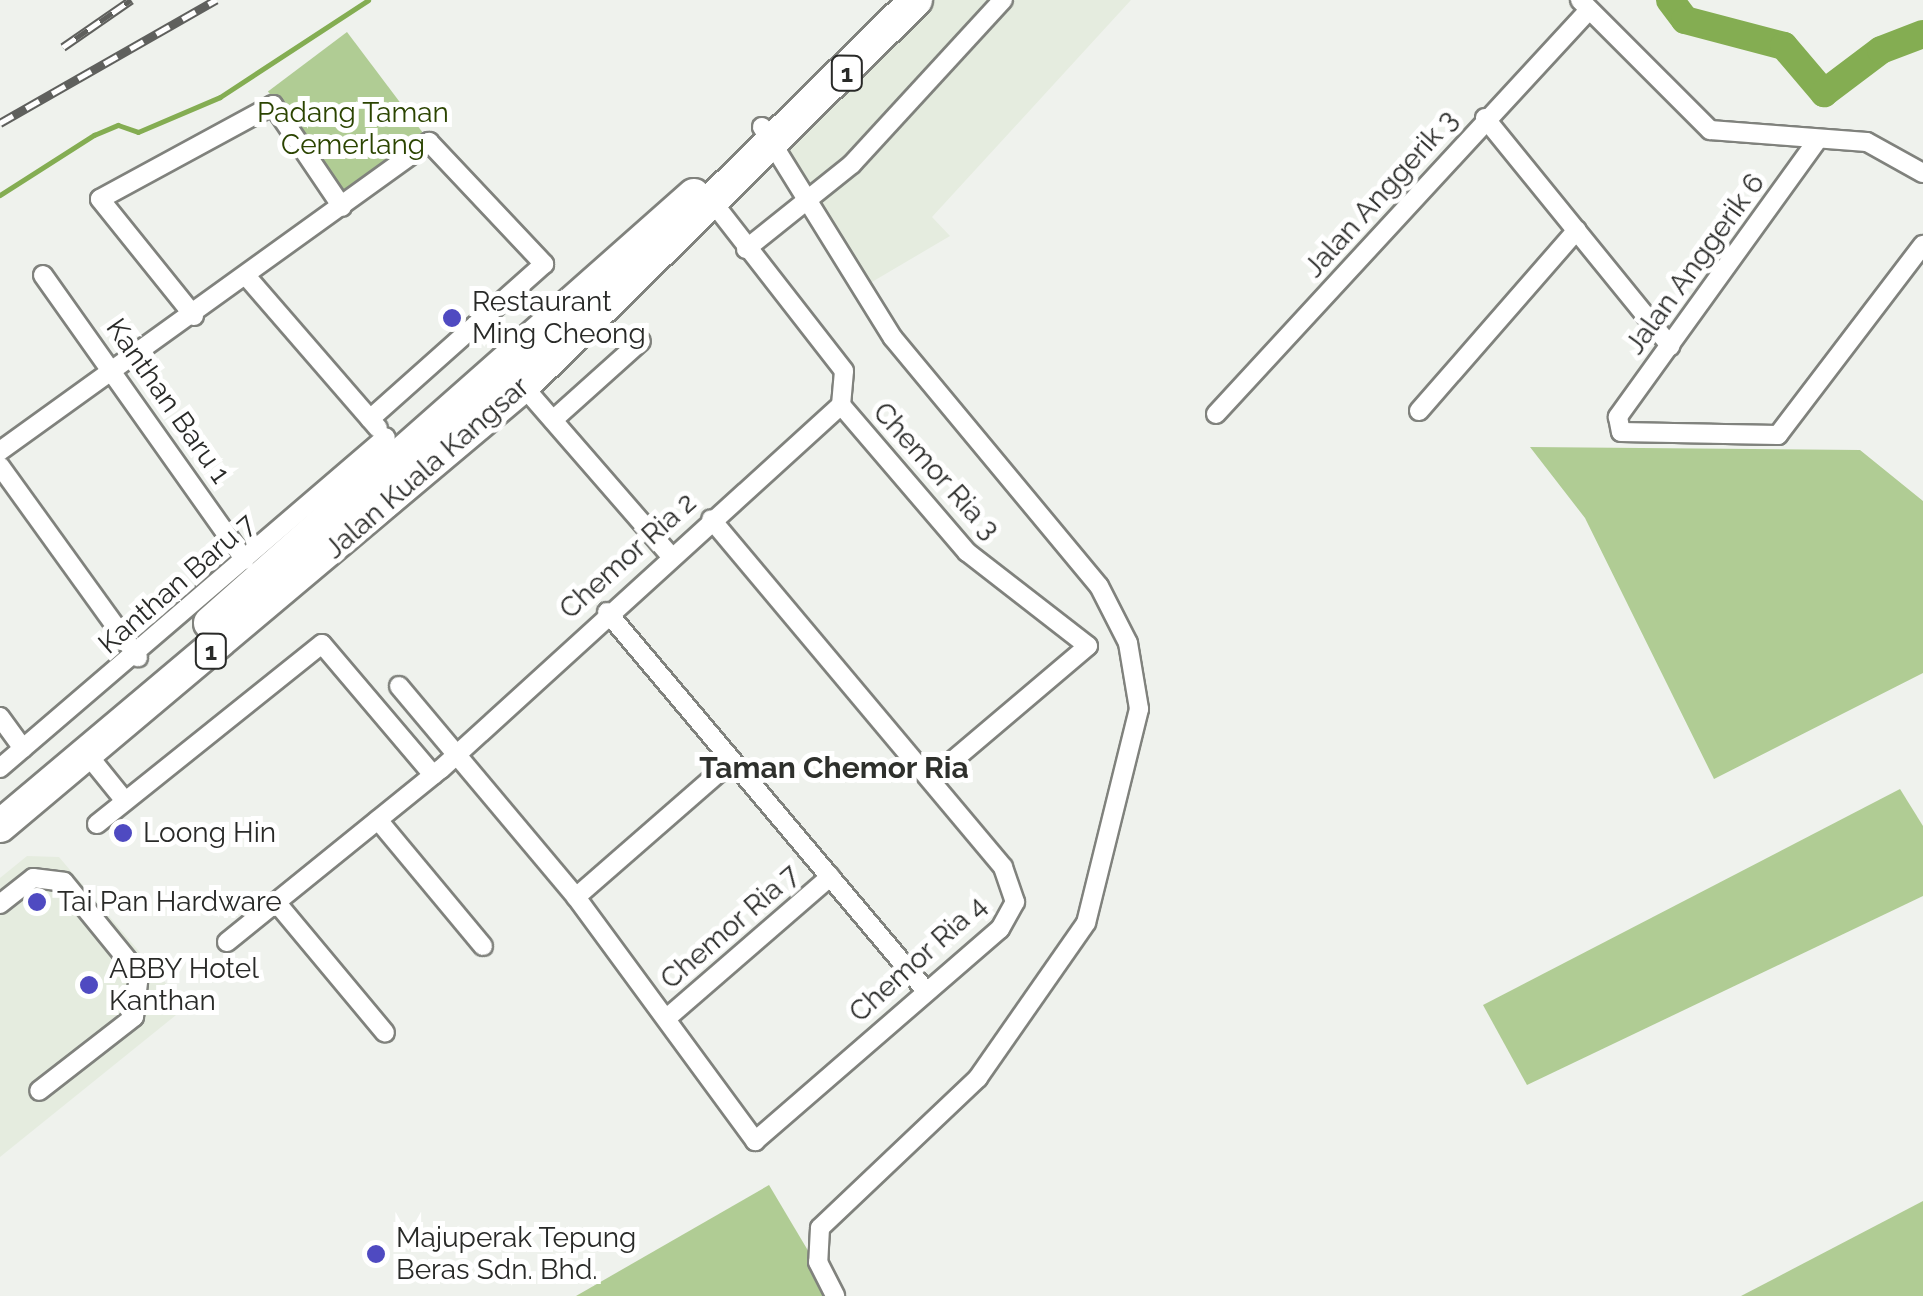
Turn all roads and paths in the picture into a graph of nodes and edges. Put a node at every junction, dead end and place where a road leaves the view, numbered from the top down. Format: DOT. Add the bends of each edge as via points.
graph roads {
  1 [pos="885,0"];
  2 [pos="916,0"];
  3 [pos="1003,0"];
  4 [pos="1584,6"];
  5 [pos="1485,118"];
  6 [pos="769,136"];
  7 [pos="1816,142"];
  8 [pos="1923,173"];
  9 [pos="812,200"];
  10 [pos="715,204"];
  11 [pos="342,207"];
  12 [pos="1576,230"];
  13 [pos="1923,245"];
  14 [pos="746,249"];
  15 [pos="43,275"];
  16 [pos="247,277"];
  17 [pos="194,316"];
  18 [pos="641,341"];
  19 [pos="1670,346"];
  20 [pos="114,372"];
  21 [pos="523,386"];
  22 [pos="841,405"];
  23 [pos="1419,411"];
  24 [pos="1216,414"];
  25 [pos="370,419"];
  26 [pos="554,420"];
  27 [pos="466,436"];
  28 [pos="394,446"];
  29 [pos="0,451"];
  30 [pos="0,466"];
  31 [pos="712,519"];
  32 [pos="370,520"];
  33 [pos="671,556"];
  34 [pos="245,560"];
  35 [pos="607,612"];
  36 [pos="138,657"];
  37 [pos="399,686"];
  38 [pos="0,717"];
  39 [pos="23,748"];
  40 [pos="455,751"];
  41 [pos="88,754"];
  42 [pos="731,762"];
  43 [pos="0,768"];
  44 [pos="433,776"];
  45 [pos="931,779"];
  46 [pos="0,800"];
  47 [pos="125,801"];
  48 [pos="378,820"];
  49 [pos="97,824"];
  50 [pos="0,826"];
  51 [pos="830,877"];
  52 [pos="576,897"];
  53 [pos="276,902"];
  54 [pos="0,904"];
  55 [pos="227,942"];
  56 [pos="483,946"];
  57 [pos="926,991"];
  58 [pos="666,1018"];
  59 [pos="385,1034"];
  60 [pos="39,1091"];
  61 [pos="834,1296"];
  1 -- 6 [label="highway, Jalan Kuala Kangsar / 1"];
  2 -- 6 [label="highway, Jalan Kuala Kangsar / 1"];
  3 -- 9 [label="street"];
  4 -- 5 [label="street, Jalan Anggerik 3"];
  4 -- 7 [label="street" via="1710,130"];
  5 -- 12 [label="street"];
  5 -- 24 [label="street, Jalan Anggerik 3"];
  6 -- 9 [label="street"];
  6 -- 10 [label="highway, Jalan Kuala Kangsar / 1"];
  6 -- 28 [label="highway, Jalan Kuala Kangsar / 1"];
  7 -- 8 [label="street" via="1867,142"];
  7 -- 19 [label="street, Jalan Anggerik 6"];
  9 -- 14 [label="street"];
  9 -- 61 [label="street" via="893,338 1099,586 1128,643 1139,709 1086,923 989,1065 820,1228 818,1262"];
  10 -- 14 [label="street"];
  10 -- 21 [label="highway, Jalan Kuala Kangsar / 1"];
  11 -- 16 [label="street"];
  11 -- 17 [label="street" via="273,105 100,199"];
  11 -- 25 [label="street" via="429,142 544,264"];
  12 -- 19 [label="street"];
  12 -- 23 [label="street"];
  13 -- 19 [label="street, Jalan Anggerik 6" via="1778,436 1621,432 1618,417"];
  14 -- 22 [label="street" via="844,372"];
  15 -- 20 [label="street, Kanthan Baru 1"];
  16 -- 17 [label="street"];
  16 -- 25 [label="street"];
  17 -- 20 [label="street"];
  18 -- 26 [label="street"];
  20 -- 29 [label="street"];
  20 -- 34 [label="street, Kanthan Baru 1"];
  21 -- 26 [label="street"];
  21 -- 27 [label="highway, Jalan Kuala Kangsar / 1"];
  22 -- 31 [label="street, Chemor Ria 2"];
  22 -- 45 [label="street, Chemor Ria 3" via="967,552 1088,646"];
  25 -- 28 [label="street"];
  26 -- 33 [label="street"];
  27 -- 28 [label="highway" via="419,458"];
  27 -- 32 [label="highway, Jalan Kuala Kangsar / 1"];
  28 -- 32 [label="highway" via="404,472 370,505"];
  28 -- 34 [label="street, Kanthan Baru 7"];
  28 -- 46 [label="highway, Jalan Kuala Kangsar / 1"];
  30 -- 36 [label="street"];
  31 -- 33 [label="street, Chemor Ria 2"];
  31 -- 45 [label="street, Chemor Ria 4"];
  32 -- 41 [label="highway, Jalan Kuala Kangsar / 1"];
  33 -- 35 [label="street, Chemor Ria 2"];
  34 -- 36 [label="street, Kanthan Baru 7"];
  35 -- 40 [label="street, Chemor Ria 2"];
  35 -- 42 [label="street"];
  36 -- 39 [label="street, Kanthan Baru 7"];
  37 -- 40 [label="street"];
  38 -- 39 [label="street"];
  39 -- 43 [label="street, Kanthan Baru 7"];
  40 -- 44 [label="street, Chemor Ria 2"];
  40 -- 52 [label="street"];
  41 -- 47 [label="street"];
  41 -- 50 [label="highway, Jalan Kuala Kangsar / 1"];
  42 -- 51 [label="street"];
  42 -- 52 [label="street"];
  44 -- 47 [label="street" via="322,644"];
  44 -- 48 [label="street, Chemor Ria 2"];
  45 -- 57 [label="street, Chemor Ria 4" via="1003,867 1015,902 1000,929"];
  47 -- 49 [label="street"];
  48 -- 53 [label="street, Chemor Ria 2"];
  48 -- 56 [label="street"];
  51 -- 57 [label="street"];
  51 -- 58 [label="street, Chemor Ria 7"];
  52 -- 58 [label="street"];
  53 -- 55 [label="street, Chemor Ria 2"];
  53 -- 59 [label="street"];
  54 -- 60 [label="street" via="33,878 64,882 140,974 134,1017"];
  57 -- 58 [label="street, Chemor Ria 4" via="755,1142"];
}
